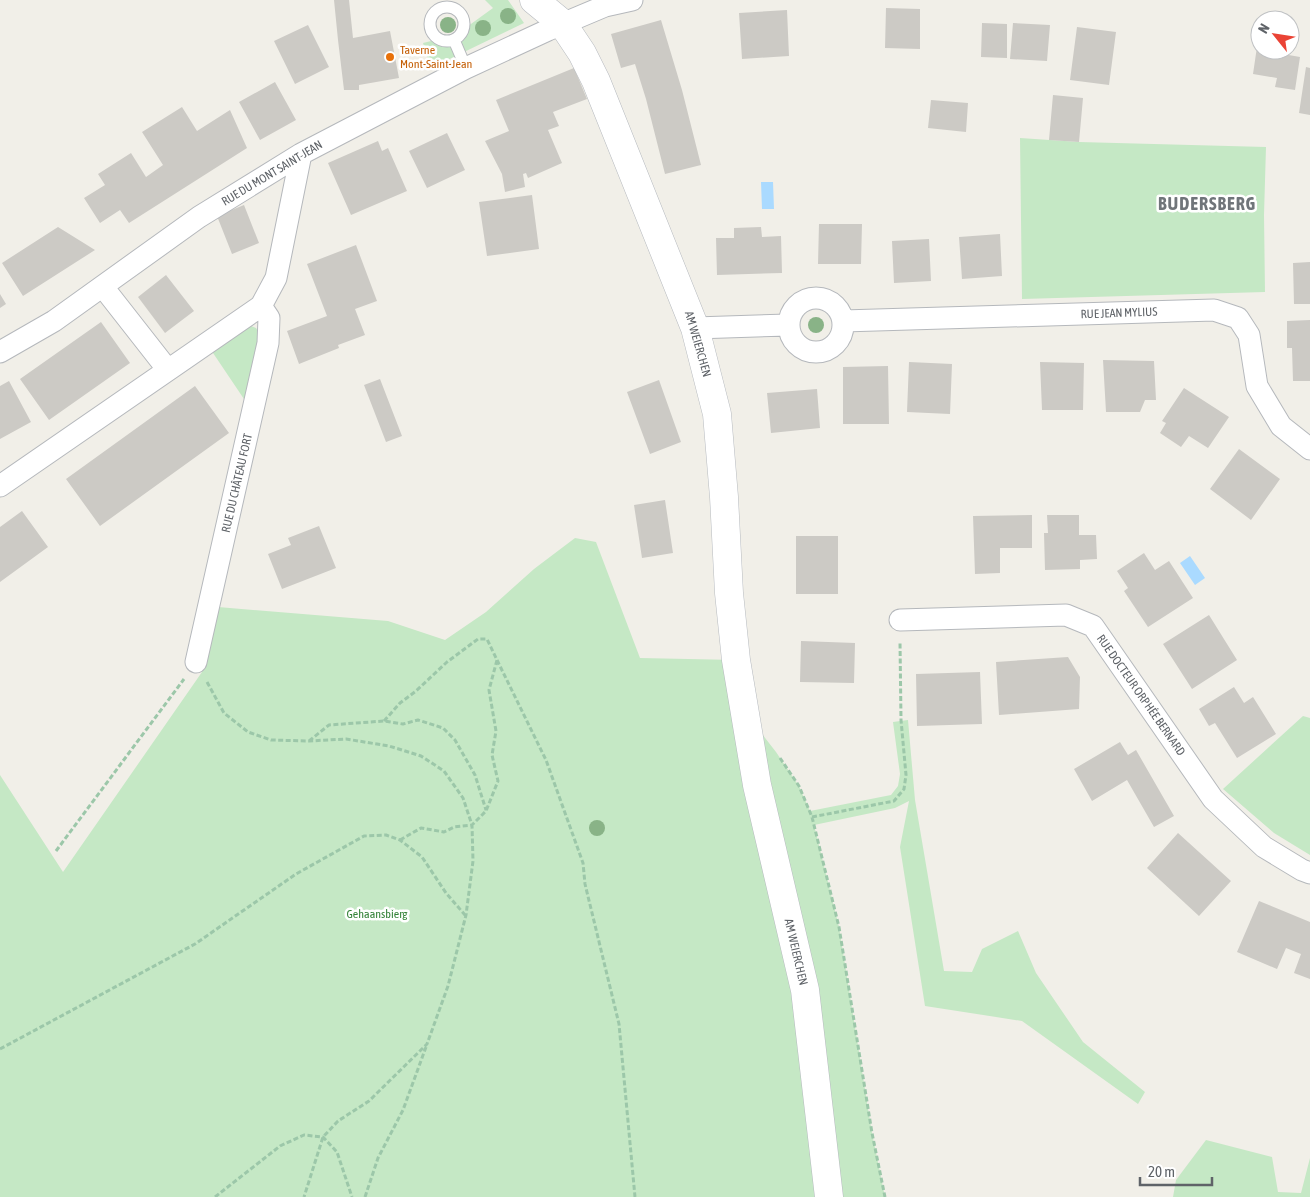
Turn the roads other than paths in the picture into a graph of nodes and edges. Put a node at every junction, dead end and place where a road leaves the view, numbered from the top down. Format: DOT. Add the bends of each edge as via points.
graph roads {
  1 [pos="534,0"];
  2 [pos="632,0"];
  3 [pos="438,4"];
  4 [pos="559,12"];
  5 [pos="454,40"];
  6 [pos="466,68"];
  7 [pos="301,154"];
  8 [pos="103,287"];
  9 [pos="261,306"];
  10 [pos="843,321"];
  11 [pos="788,325"];
  12 [pos="695,328"];
  13 [pos="0,352"];
  14 [pos="168,370"];
  15 [pos="1310,449"];
  16 [pos="0,486"];
  17 [pos="900,620"];
  18 [pos="196,662"];
  19 [pos="1310,873"];
  20 [pos="830,1197"];
  1 -- 4 [label="main road, AM WEIERCHEN"];
  2 -- 4 [label="street, RUE DU MONT SAINT-JEAN"];
  3 -- 5 [label="lane" via="430,19 431,31 439,39"];
  3 -- 5 [label="lane" via="452,7 463,17 465,25"];
  4 -- 6 [label="street, RUE DU MONT SAINT-JEAN"];
  4 -- 12 [label="main road, AM WEIERCHEN" via="596,81"];
  5 -- 6 [label="lane"];
  6 -- 7 [label="street, RUE DU MONT SAINT-JEAN"];
  7 -- 8 [label="street, RUE DU MONT SAINT-JEAN" via="199,217"];
  7 -- 9 [label="street" via="276,278"];
  8 -- 13 [label="street, RUE DU MONT SAINT-JEAN" via="54,322"];
  8 -- 14 [label="street"];
  9 -- 14 [label="street"];
  9 -- 18 [label="street, RUE DU CHÂTEAU FORT" via="269,318 268,342"];
  10 -- 11 [label="street" via="838,308 828,300 814,298 801,302 791,312"];
  10 -- 11 [label="street" via="842,334 835,345 824,352 811,353 799,348 791,338"];
  10 -- 15 [label="street, RUE JEAN MYLIUS" via="1214,310 1238,318 1249,335 1257,386 1282,426"];
  11 -- 12 [label="street"];
  12 -- 20 [label="main road, AM WEIERCHEN" via="717,414 736,660 757,785 805,990"];
  14 -- 16 [label="street"];
  17 -- 19 [label="street, RUE DOCTEUR ORPHÉE BERNARD" via="1066,615 1093,626 1213,799 1264,847"];
}
